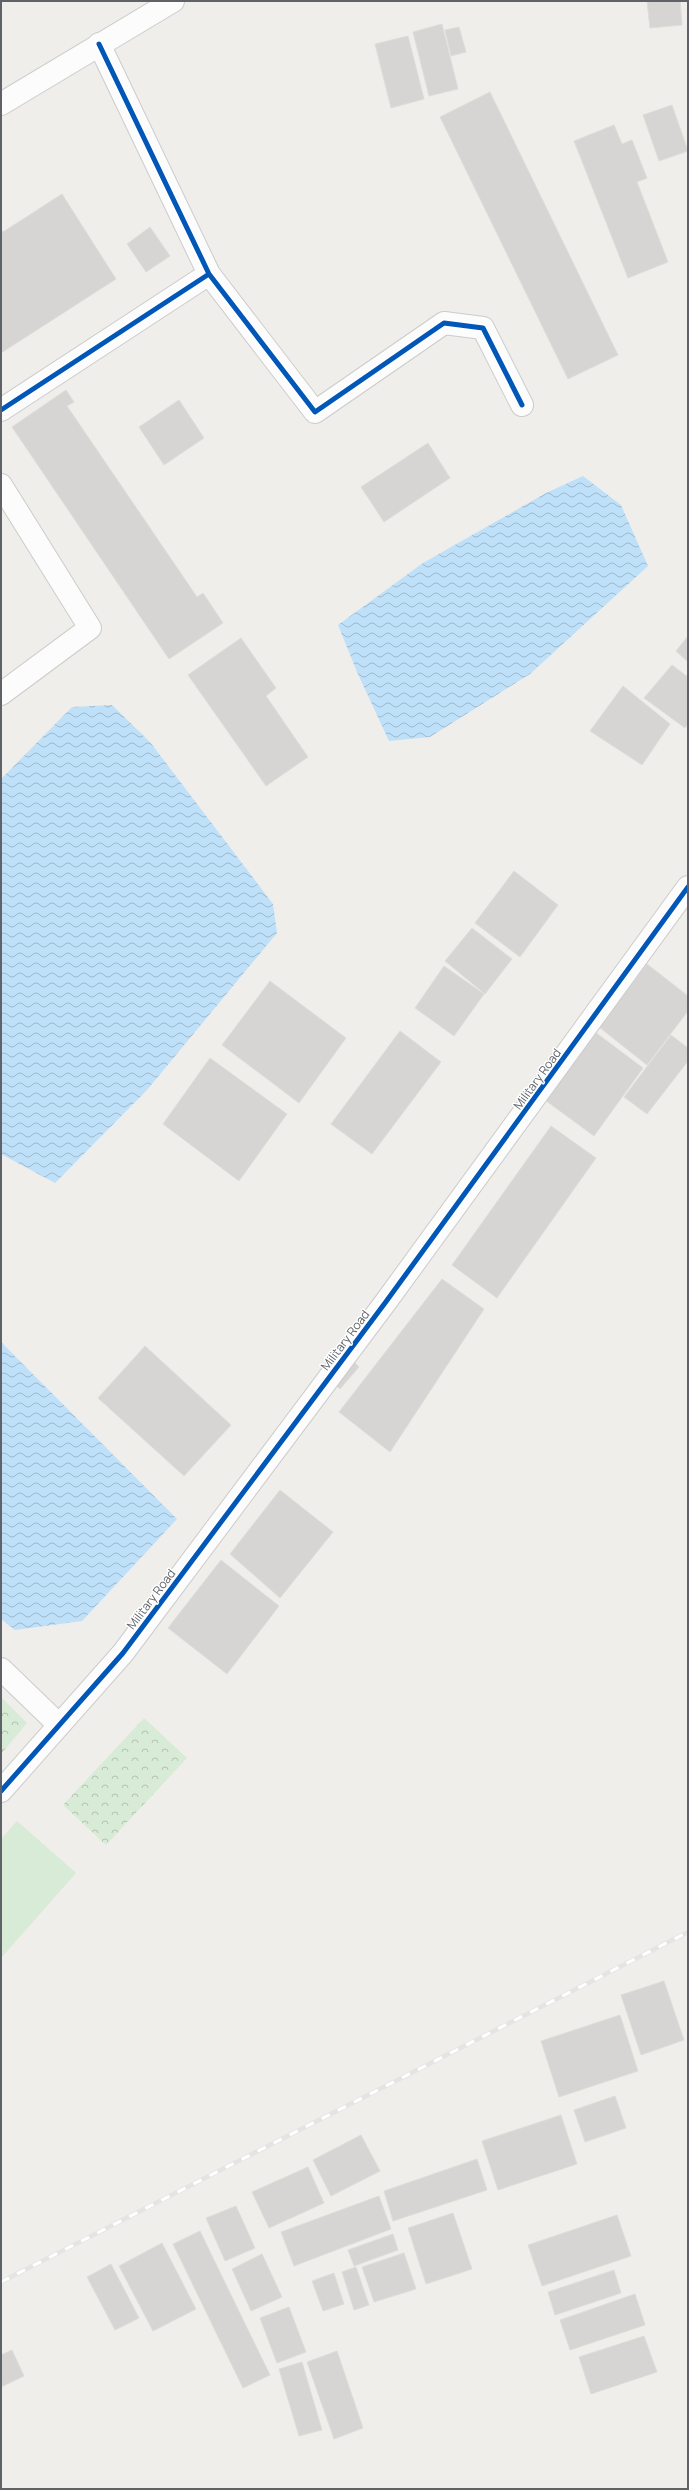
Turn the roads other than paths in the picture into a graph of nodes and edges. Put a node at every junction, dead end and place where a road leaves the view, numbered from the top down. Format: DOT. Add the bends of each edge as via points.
graph roads {
  1 [pos="173,1"];
  2 [pos="99,44"];
  3 [pos="1,104"];
  4 [pos="209,274"];
  5 [pos="522,405"];
  6 [pos="1,410"];
  7 [pos="1,485"];
  8 [pos="1,694"];
  9 [pos="688,887"];
  10 [pos="1,1669"];
  11 [pos="59,1725"];
  12 [pos="1,1791"];
  1 -- 2 [label="street"];
  2 -- 3 [label="street"];
  2 -- 4 [label="street"];
  4 -- 5 [label="street" via="315,412 444,323 483,328"];
  4 -- 6 [label="street"];
  7 -- 8 [label="street" via="90,628"];
  9 -- 11 [label="street, Military Road" via="257,1476 123,1653"];
  10 -- 11 [label="street"];
  11 -- 12 [label="street, Military Road"];
}
